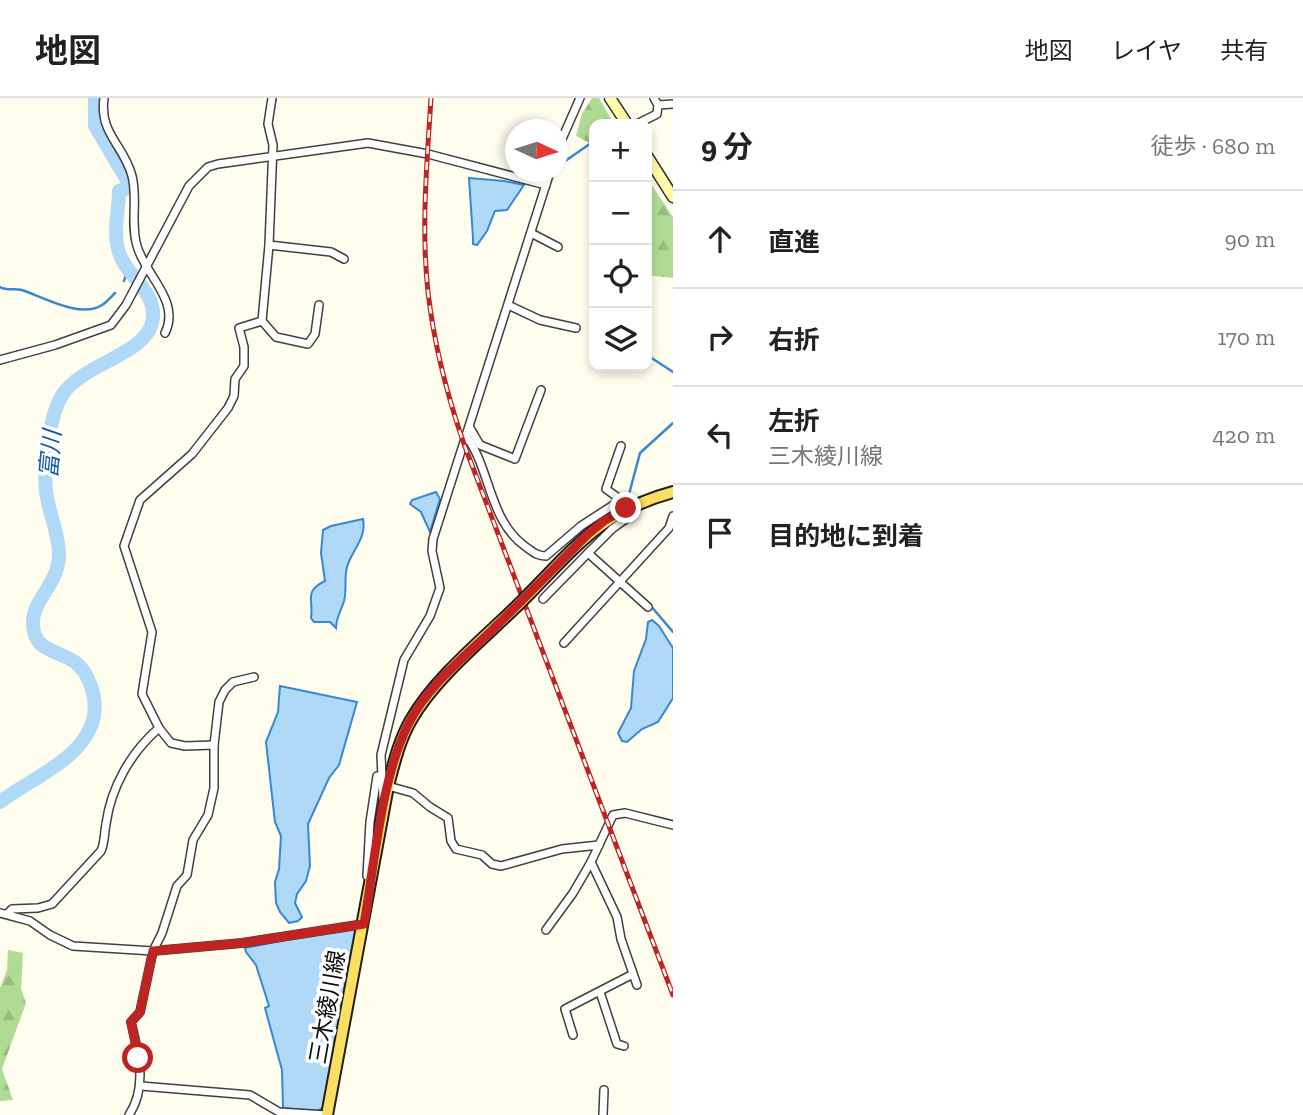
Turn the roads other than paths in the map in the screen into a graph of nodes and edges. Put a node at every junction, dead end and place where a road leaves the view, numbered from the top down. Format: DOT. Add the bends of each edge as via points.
graph roads {
  1 [pos="104,98"];
  2 [pos="272,98"];
  3 [pos="580,98"];
  4 [pos="611,98"];
  5 [pos="656,102"];
  6 [pos="673,104"];
  7 [pos="623,119"];
  8 [pos="646,119"];
  9 [pos="568,125"];
  10 [pos="272,156"];
  11 [pos="652,164"];
  12 [pos="547,182"];
  13 [pos="546,185"];
  14 [pos="673,197"];
  15 [pos="531,233"];
  16 [pos="269,245"];
  17 [pos="558,247"];
  18 [pos="344,259"];
  19 [pos="146,267"];
  20 [pos="318,305"];
  21 [pos="508,305"];
  22 [pos="262,321"];
  23 [pos="576,328"];
  24 [pos="165,333"];
  25 [pos="0,360"];
  26 [pos="541,390"];
  27 [pos="470,428"];
  28 [pos="467,437"];
  29 [pos="621,446"];
  30 [pos="673,492"];
  31 [pos="626,505"];
  32 [pos="673,516"];
  33 [pos="588,553"];
  34 [pos="619,582"];
  35 [pos="543,599"];
  36 [pos="648,607"];
  37 [pos="564,643"];
  38 [pos="254,677"];
  39 [pos="159,728"];
  40 [pos="214,745"];
  41 [pos="381,755"];
  42 [pos="394,763"];
  43 [pos="388,786"];
  44 [pos="384,810"];
  45 [pos="673,825"];
  46 [pos="599,845"];
  47 [pos="591,862"];
  48 [pos="368,901"];
  49 [pos="3,914"];
  50 [pos="364,924"];
  51 [pos="546,930"];
  52 [pos="153,951"];
  53 [pos="633,974"];
  54 [pos="637,985"];
  55 [pos="600,992"];
  56 [pos="573,1035"];
  57 [pos="624,1046"];
  58 [pos="141,1086"];
  59 [pos="604,1090"];
  60 [pos="289,1114"];
  61 [pos="129,1115"];
  62 [pos="327,1115"];
  63 [pos="603,1115"];
  1 -- 19 [label="street" via="105,124 133,177 134,233"];
  2 -- 10 [label="street" via="268,124"];
  3 -- 9 [label="street"];
  4 -- 7 [label="main road"];
  5 -- 6 [label="street"];
  5 -- 8 [label="street" via="657,114"];
  10 -- 13 [label="street" via="348,144 386,145"];
  10 -- 16 [label="street"];
  10 -- 19 [label="street" via="218,164 197,176"];
  11 -- 14 [label="main road"];
  12 -- 13 [label="street"];
  13 -- 15 [label="street"];
  15 -- 17 [label="street"];
  15 -- 21 [label="street"];
  16 -- 18 [label="street" via="331,252"];
  16 -- 22 [label="street"];
  19 -- 24 [label="street" via="169,306 170,324"];
  19 -- 25 [label="street" via="121,313 105,328"];
  20 -- 22 [label="street" via="315,334 308,344 276,337"];
  21 -- 23 [label="street" via="540,320"];
  21 -- 27 [label="street"];
  22 -- 39 [label="street" via="239,328 244,366 235,379 228,408 192,454 140,500 124,546 152,632 142,694"];
  26 -- 27 [label="street" via="516,459 480,446"];
  27 -- 28 [label="street"];
  28 -- 31 [label="street" via="513,538 538,556 549,559 581,526"];
  28 -- 41 [label="street" via="433,539 440,588 404,660"];
  29 -- 31 [label="street" via="606,489"];
  30 -- 31 [label="main road, 三木綾川線"];
  31 -- 33 [label="street" via="631,516"];
  31 -- 42 [label="main road, 三木綾川線, bridge" via="588,534 425,699 410,721"];
  32 -- 34 [label="street" via="669,528"];
  33 -- 34 [label="street"];
  33 -- 35 [label="street"];
  34 -- 36 [label="street"];
  34 -- 37 [label="street"];
  38 -- 40 [label="street" via="233,682 225,690 219,702"];
  39 -- 40 [label="street" via="171,743"];
  39 -- 49 [label="street" via="140,744 128,763 106,823 101,852 52,904"];
  40 -- 52 [label="street" via="214,788 208,815 193,840 187,874 177,886"];
  41 -- 42 [label="street"];
  41 -- 44 [label="street"];
  41 -- 48 [label="street" via="370,822"];
  42 -- 43 [label="main road, 三木綾川線"];
  43 -- 44 [label="main road, 三木綾川線"];
  43 -- 46 [label="street" via="413,793 448,818 456,849 482,855 496,866"];
  44 -- 48 [label="main road, 三木綾川線"];
  45 -- 46 [label="street" via="620,812 613,815"];
  46 -- 47 [label="street"];
  47 -- 51 [label="street"];
  47 -- 53 [label="street" via="617,916"];
  48 -- 50 [label="main road, 三木綾川線"];
  49 -- 52 [label="street" via="30,921 74,946"];
  50 -- 52 [label="street"];
  50 -- 62 [label="main road, 三木綾川線"];
  52 -- 58 [label="street" via="140,1012 131,1022"];
  53 -- 54 [label="street"];
  53 -- 55 [label="street"];
  55 -- 56 [label="street" via="565,1009"];
  55 -- 57 [label="street" via="617,1044"];
  58 -- 60 [label="street" via="250,1095"];
  58 -- 61 [label="street"];
  59 -- 63 [label="street"];
  60 -- 62 [label="street"];
}
